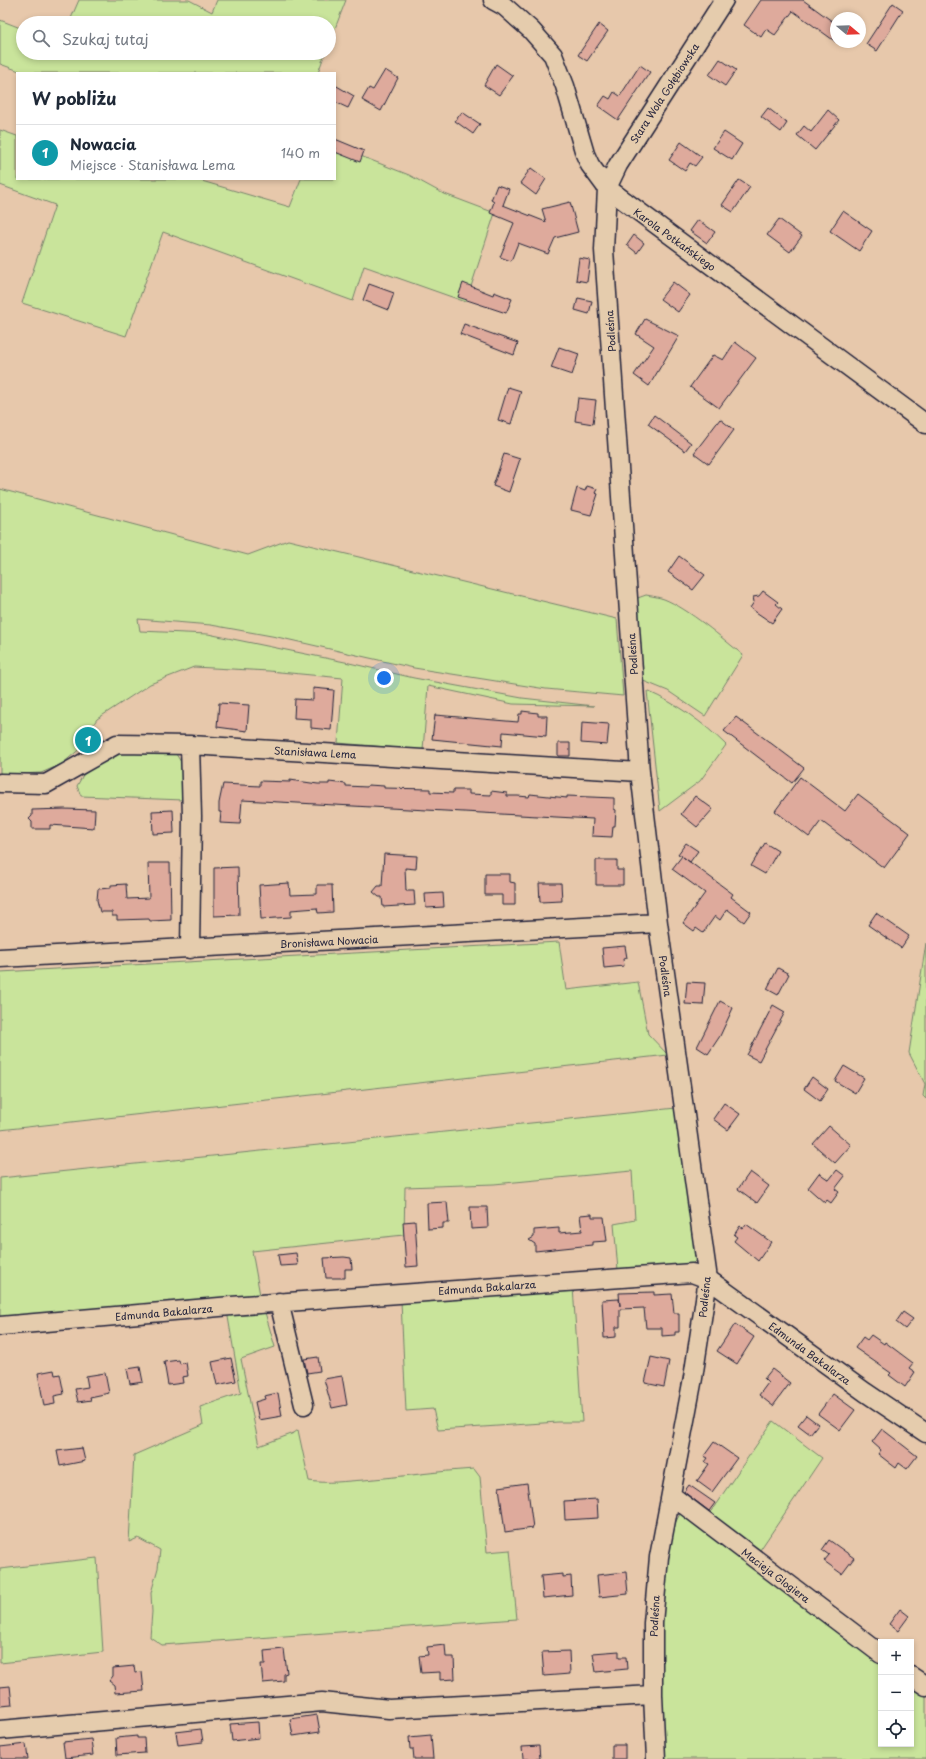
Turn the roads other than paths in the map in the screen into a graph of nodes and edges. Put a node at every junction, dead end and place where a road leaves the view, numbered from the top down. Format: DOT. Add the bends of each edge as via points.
graph roads {
  1 [pos="493,0"];
  2 [pos="724,0"];
  3 [pos="608,188"];
  4 [pos="926,424"];
  5 [pos="190,745"];
  6 [pos="640,772"];
  7 [pos="0,783"];
  8 [pos="658,923"];
  9 [pos="190,949"];
  10 [pos="0,958"];
  11 [pos="708,1279"];
  12 [pos="279,1302"];
  13 [pos="0,1326"];
  14 [pos="304,1405"];
  15 [pos="926,1433"];
  16 [pos="671,1495"];
  17 [pos="878,1652"];
  18 [pos="914,1678"];
  19 [pos="926,1686"];
  20 [pos="653,1696"];
  21 [pos="0,1730"];
  22 [pos="656,1759"];
  1 -- 3 [label="street, Karola Potkańskiego" via="523,22 553,55 566,86 585,154 590,165"];
  2 -- 3 [label="street, Stara Wola Gołębiowska" via="618,165"];
  3 -- 4 [label="street, Karola Potkańskiego"];
  3 -- 6 [label="street, Podleśna" via="604,250"];
  5 -- 6 [label="street, Stanisława Lema"];
  5 -- 7 [label="street, Stanisława Lema" via="117,744 46,784"];
  5 -- 9 [label="street"];
  6 -- 8 [label="street, Podleśna"];
  8 -- 9 [label="street, Bronisława Nowacia"];
  8 -- 11 [label="street, Podleśna"];
  9 -- 10 [label="street, Bronisława Nowacia"];
  11 -- 12 [label="street, Edmunda Bakalarza" via="692,1273"];
  11 -- 15 [label="street, Edmunda Bakalarza"];
  11 -- 16 [label="street, Podleśna"];
  12 -- 13 [label="street, Edmunda Bakalarza"];
  12 -- 14 [label="street"];
  16 -- 17 [label="street, Macieja Glogiera"];
  16 -- 20 [label="street, Podleśna" via="659,1557 653,1623"];
  18 -- 19 [label="street"];
  20 -- 21 [label="street" via="389,1709 322,1702"];
  20 -- 22 [label="street, Podleśna"];
}
